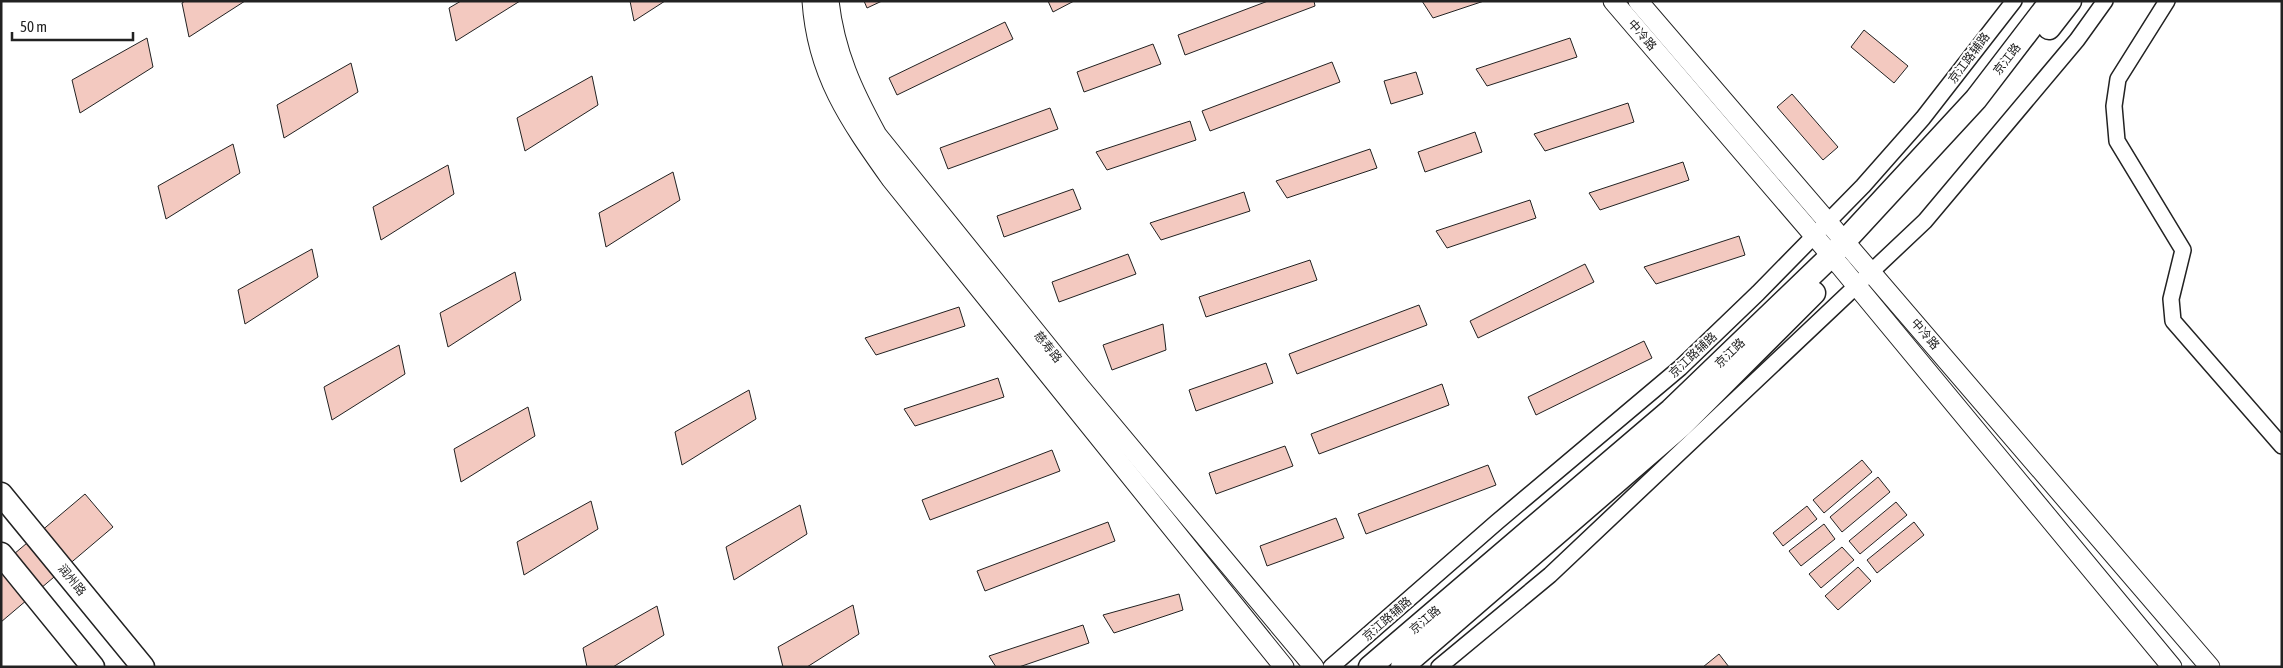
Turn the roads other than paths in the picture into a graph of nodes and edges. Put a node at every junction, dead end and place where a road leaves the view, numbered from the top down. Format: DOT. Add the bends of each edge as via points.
graph roads {
  1 [pos="812,1"];
  2 [pos="829,1"];
  3 [pos="1613,1"];
  4 [pos="1638,1"];
  5 [pos="2014,1"];
  6 [pos="2052,1"];
  7 [pos="2070,1"];
  8 [pos="2105,1"];
  9 [pos="2166,1"];
  10 [pos="1828,221"];
  11 [pos="1814,236"];
  12 [pos="1843,254"];
  13 [pos="1872,272"];
  14 [pos="1858,286"];
  15 [pos="2282,446"];
  16 [pos="1,494"];
  17 [pos="1,554"];
  18 [pos="93,667"];
  19 [pos="142,667"];
  20 [pos="1284,667"];
  21 [pos="1314,667"];
  22 [pos="1331,667"];
  23 [pos="1370,667"];
  24 [pos="1402,667"];
  25 [pos="1439,667"];
  26 [pos="2172,667"];
  27 [pos="2210,667"];
  1 -- 20 [label="street, 慈寿路" via="818,50 839,102 891,179"];
  2 -- 21 [label="street, 慈寿路" via="836,44 852,90 877,135 1081,388"];
  3 -- 11 [label="street, 中冷路"];
  4 -- 10 [label="street, 中冷路"];
  5 -- 10 [label="street, 京江路辅路" via="1923,118"];
  6 -- 12 [label="main road, 京江路" via="1976,99"];
  7 -- 12 [label="main road, 京江路" via="1988,109"];
  8 -- 13 [label="street" via="2077,40 1926,221"];
  9 -- 15 [label="street" via="2118,79 2114,106 2118,141 2183,250 2171,299 2173,321"];
  10 -- 11 [label="street, 京江路辅路"];
  10 -- 12 [label="street, 中冷路"];
  11 -- 12 [label="street, 中冷路"];
  11 -- 22 [label="street, 京江路辅路" via="1680,368"];
  12 -- 13 [label="street, 中冷路"];
  12 -- 14 [label="street, 中冷路"];
  12 -- 23 [label="main road, 京江路" via="1671,410"];
  12 -- 24 [label="main road, 京江路" via="1680,426"];
  13 -- 14 [label="street"];
  13 -- 27 [label="street, 中冷路"];
  14 -- 25 [label="street" via="1550,575"];
  14 -- 26 [label="street, 中冷路"];
  16 -- 19 [label="main road, 润州路"];
  17 -- 18 [label="main road"];
}
